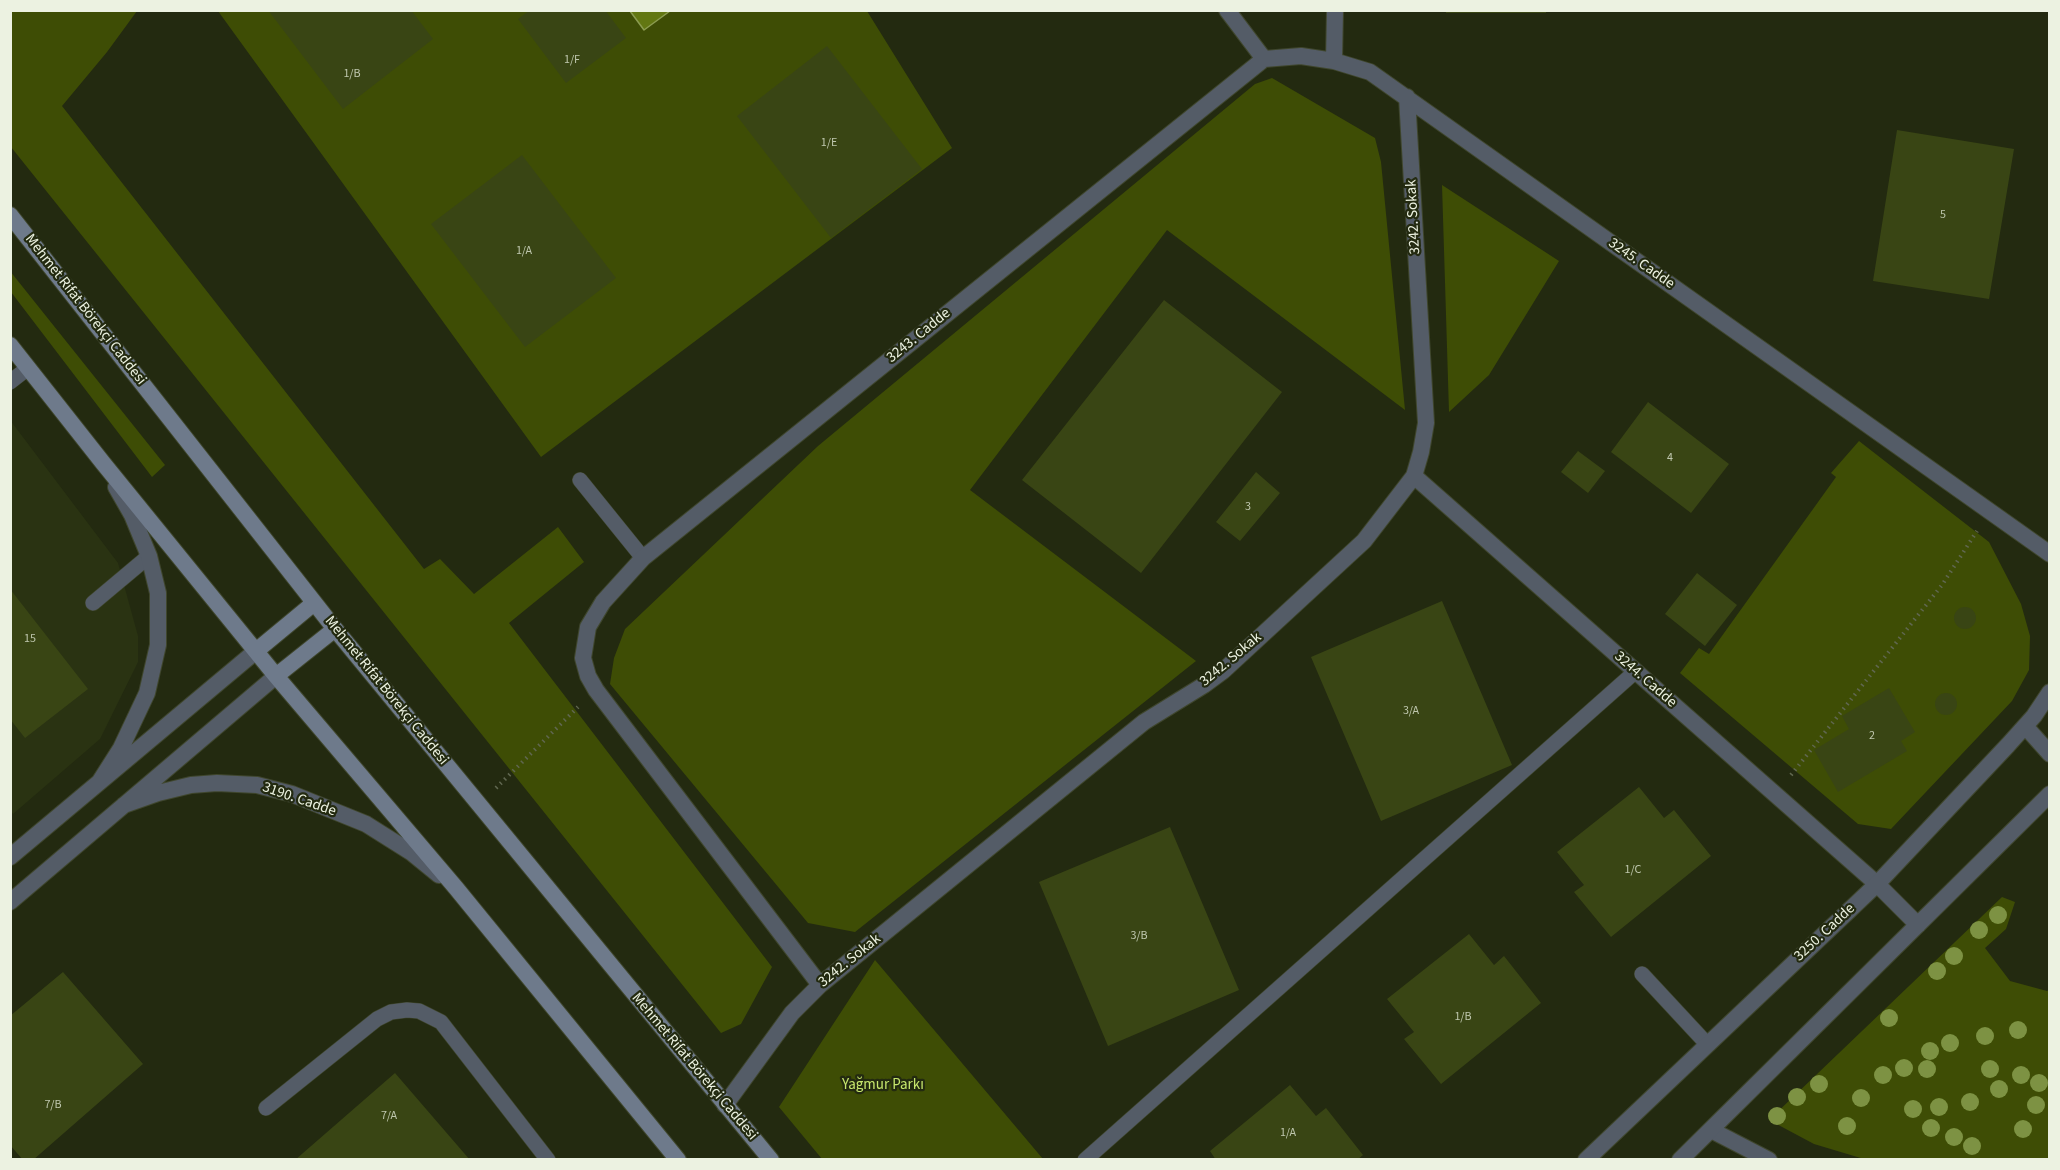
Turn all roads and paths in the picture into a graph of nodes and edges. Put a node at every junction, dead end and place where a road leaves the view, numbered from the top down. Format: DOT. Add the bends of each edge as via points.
graph roads {
  1 [pos="1227,10"];
  2 [pos="1335,10"];
  3 [pos="1264,59"];
  4 [pos="1334,61"];
  5 [pos="1407,97"];
  6 [pos="10,215"];
  7 [pos="10,345"];
  8 [pos="28,368"];
  9 [pos="10,382"];
  10 [pos="103,463"];
  11 [pos="1414,476"];
  12 [pos="580,480"];
  13 [pos="1991,512"];
  14 [pos="2049,554"];
  15 [pos="149,556"];
  16 [pos="643,558"];
  17 [pos="93,603"];
  18 [pos="314,603"];
  19 [pos="335,629"];
  20 [pos="256,651"];
  21 [pos="1636,671"];
  22 [pos="276,676"];
  23 [pos="596,690"];
  24 [pos="2049,692"];
  25 [pos="2025,726"];
  26 [pos="2049,754"];
  27 [pos="100,781"];
  28 [pos="2049,794"];
  29 [pos="1776,795"];
  30 [pos="124,805"];
  31 [pos="479,805"];
  32 [pos="10,857"];
  33 [pos="1877,884"];
  34 [pos="456,888"];
  35 [pos="10,902"];
  36 [pos="1918,925"];
  37 [pos="1642,974"];
  38 [pos="820,985"];
  39 [pos="1707,1044"];
  40 [pos="725,1105"];
  41 [pos="266,1108"];
  42 [pos="1711,1130"];
  43 [pos="548,1160"];
  44 [pos="678,1160"];
  45 [pos="771,1160"];
  46 [pos="1085,1160"];
  47 [pos="1586,1160"];
  48 [pos="1680,1160"];
  49 [pos="1769,1160"];
  1 -- 3 [label="street"];
  2 -- 4 [label="street"];
  3 -- 4 [label="street, 3245. Cadde" via="1301,56"];
  3 -- 16 [label="street, 3243. Cadde"];
  4 -- 5 [label="street, 3245. Cadde" via="1370,72"];
  5 -- 11 [label="street, 3242. Sokak" via="1426,423"];
  5 -- 13 [label="street, 3245. Cadde"];
  6 -- 18 [label="main road, Mehmet Rifat Börekçi Caddesi"];
  7 -- 8 [label="main road"];
  8 -- 9 [label="lane"];
  8 -- 10 [label="main road"];
  10 -- 15 [label="street"];
  10 -- 20 [label="main road"];
  11 -- 21 [label="street, 3244. Cadde"];
  11 -- 38 [label="street, 3242. Sokak" via="1364,540 1223,671 1144,722"];
  12 -- 16 [label="lane"];
  13 -- 14 [label="street, 3245. Cadde"];
  13 -- 29 [label="path" via="1942,585"];
  15 -- 17 [label="lane"];
  15 -- 27 [label="street" via="158,593 158,645 147,693 122,748"];
  16 -- 23 [label="street, 3243. Cadde" via="603,602 588,627 582,658"];
  18 -- 19 [label="main road, Mehmet Rifat Börekçi Caddesi"];
  18 -- 20 [label="main road"];
  19 -- 22 [label="main road"];
  19 -- 31 [label="main road, Mehmet Rifat Börekçi Caddesi"];
  20 -- 22 [label="main road"];
  20 -- 27 [label="street"];
  21 -- 29 [label="street, 3244. Cadde"];
  21 -- 46 [label="lane"];
  22 -- 30 [label="street, 3190. Cadde"];
  22 -- 34 [label="main road"];
  23 -- 31 [label="path"];
  23 -- 38 [label="street"];
  24 -- 25 [label="street, 3250. Cadde"];
  25 -- 26 [label="street"];
  25 -- 33 [label="street, 3250. Cadde"];
  27 -- 32 [label="street"];
  28 -- 36 [label="street"];
  29 -- 33 [label="street, 3244. Cadde"];
  30 -- 34 [label="street, 3190. Cadde" via="191,785 257,785 366,824 412,852"];
  30 -- 35 [label="street, 3190. Cadde"];
  31 -- 40 [label="main road, Mehmet Rifat Börekçi Caddesi"];
  33 -- 36 [label="street, 3244. Cadde"];
  33 -- 39 [label="street, 3250. Cadde"];
  34 -- 44 [label="main road"];
  36 -- 42 [label="street"];
  37 -- 39 [label="lane"];
  38 -- 40 [label="street, 3242. Sokak" via="792,1014"];
  39 -- 47 [label="street, 3250. Cadde"];
  40 -- 45 [label="main road, Mehmet Rifat Börekçi Caddesi"];
  41 -- 43 [label="lane" via="377,1019 391,1012 419,1011 441,1022"];
  42 -- 48 [label="street"];
  42 -- 49 [label="street"];
}
